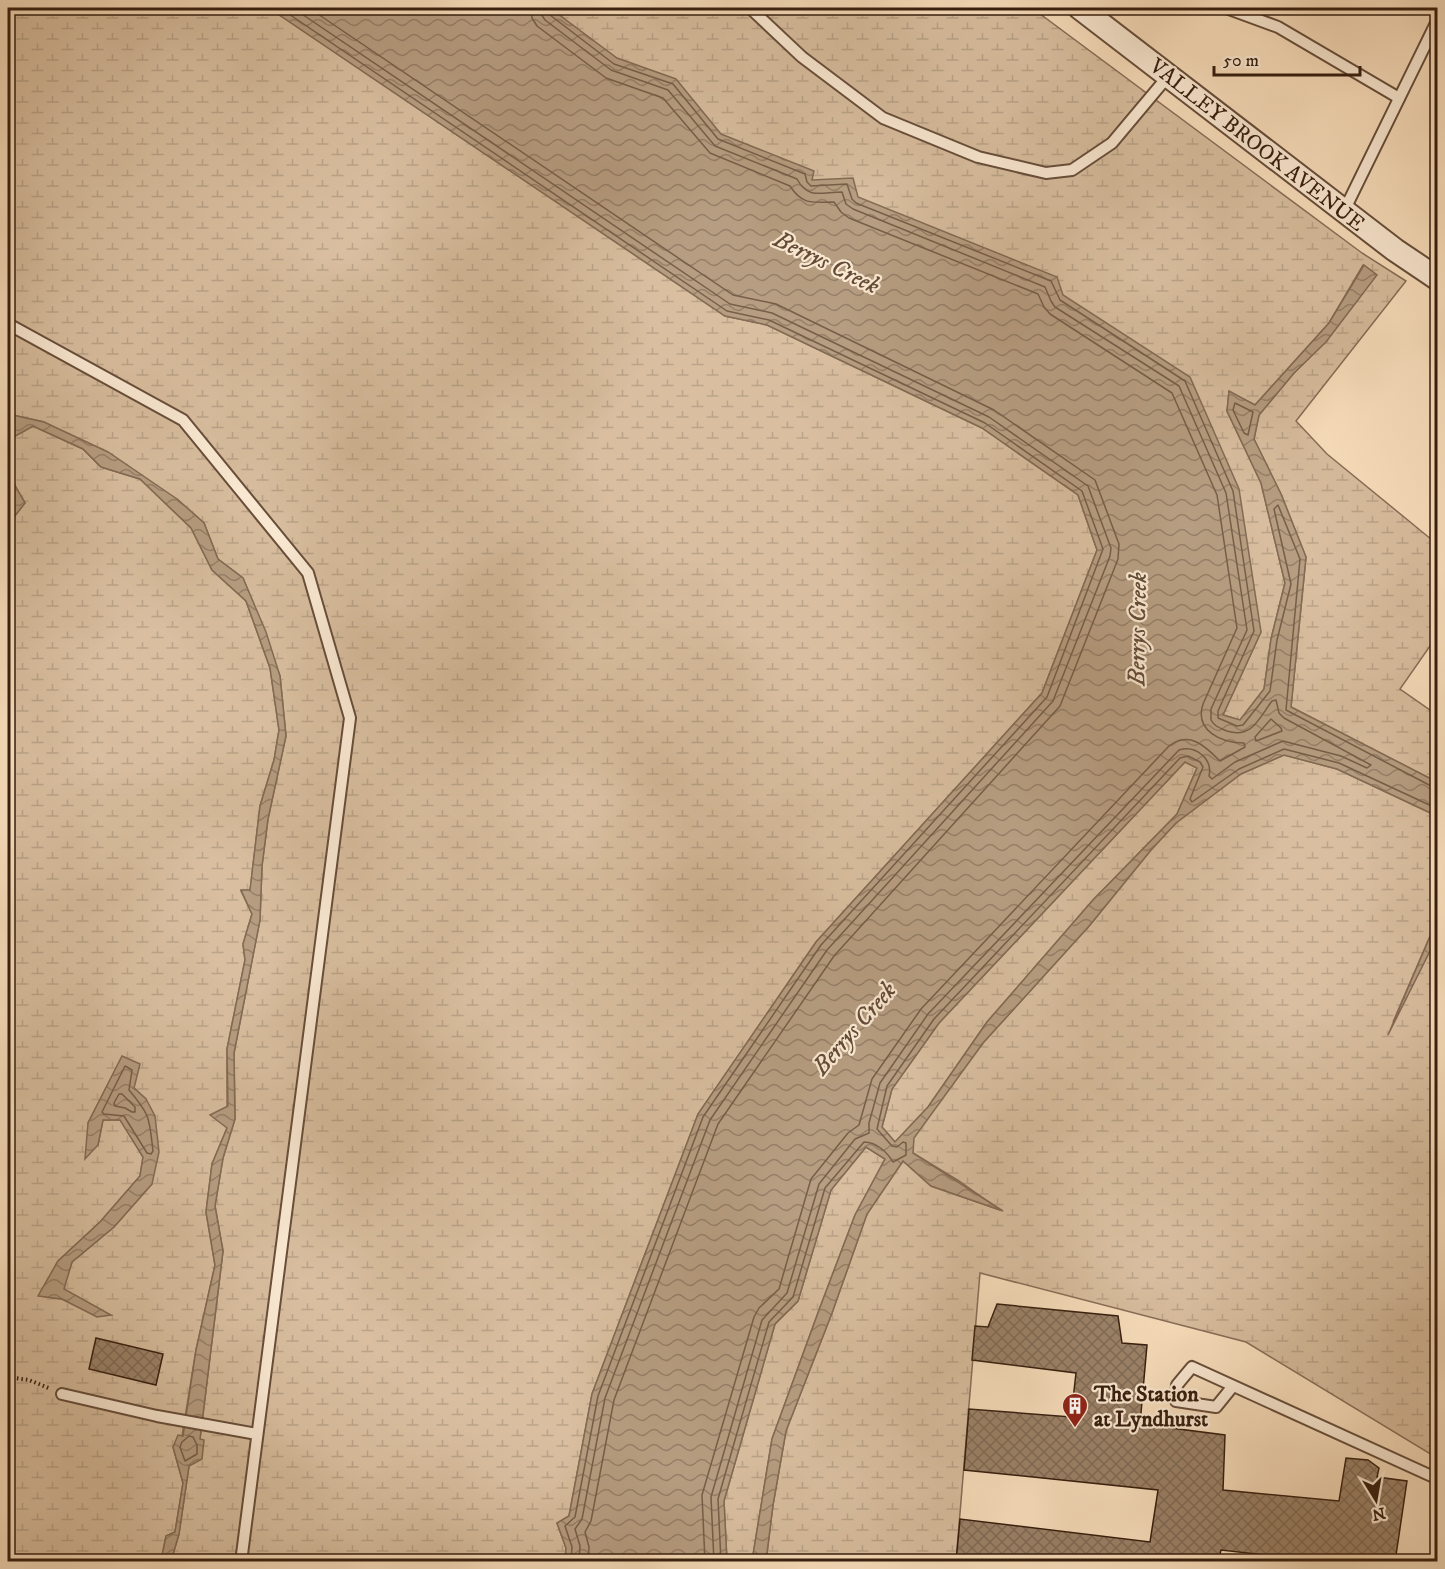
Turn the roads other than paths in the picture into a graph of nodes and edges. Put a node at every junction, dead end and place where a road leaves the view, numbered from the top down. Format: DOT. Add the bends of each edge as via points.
graph roads {
  1 [pos="750,8"];
  2 [pos="1080,8"];
  3 [pos="1226,8"];
  4 [pos="1437,19"];
  5 [pos="1169,75"];
  6 [pos="1399,99"];
  7 [pos="1344,211"];
  8 [pos="1437,279"];
  9 [pos="8,324"];
  10 [pos="1233,1386"];
  11 [pos="62,1394"];
  12 [pos="257,1434"];
  13 [pos="1437,1479"];
  14 [pos="241,1562"];
  1 -- 5 [label="lane" via="802,57 883,118 978,157 1046,173 1072,170 1112,143"];
  2 -- 5 [label="street, VALLEY BROOK AVENUE"];
  3 -- 6 [label="lane" via="1278,27"];
  4 -- 6 [label="lane"];
  5 -- 7 [label="street, VALLEY BROOK AVENUE"];
  6 -- 7 [label="lane"];
  7 -- 8 [label="street, VALLEY BROOK AVENUE"];
  9 -- 12 [label="lane" via="183,420 308,573 350,718"];
  10 -- 10 [label="lane" via="1192,1367 1177,1385 1176,1401 1216,1407"];
  10 -- 13 [label="lane"];
  11 -- 12 [label="lane"];
  12 -- 14 [label="lane"];
}
